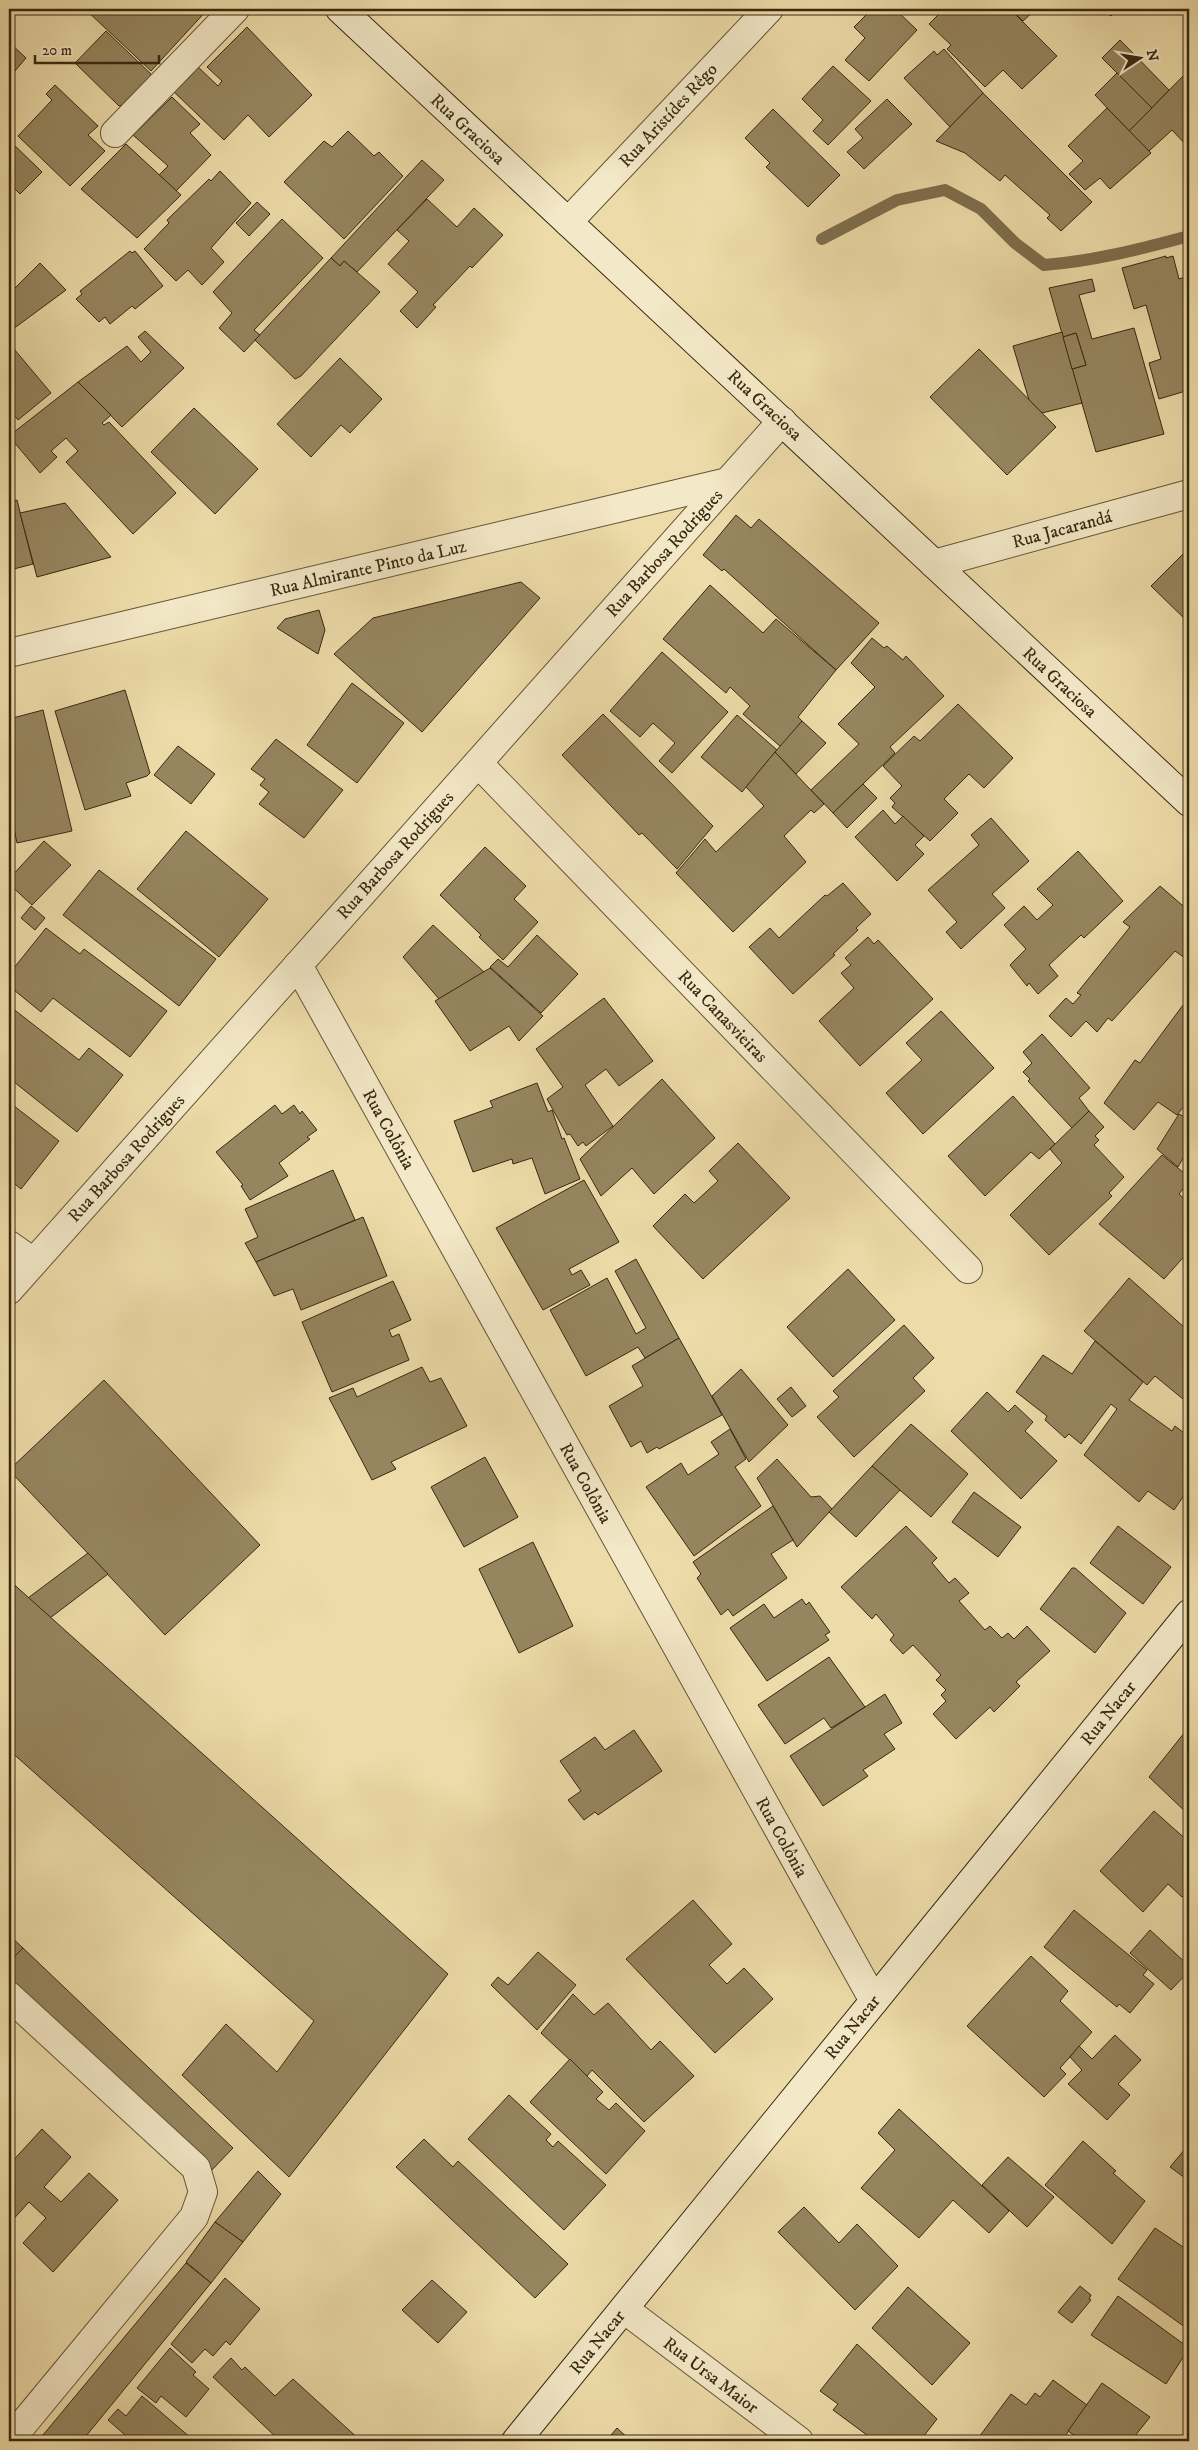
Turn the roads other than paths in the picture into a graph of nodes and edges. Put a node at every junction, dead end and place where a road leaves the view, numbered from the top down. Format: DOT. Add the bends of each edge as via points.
graph roads {
  1 [pos="235,9"];
  2 [pos="340,9"];
  3 [pos="768,9"];
  4 [pos="115,133"];
  5 [pos="568,222"];
  6 [pos="782,421"];
  7 [pos="727,482"];
  8 [pos="1189,494"];
  9 [pos="934,564"];
  10 [pos="9,653"];
  11 [pos="478,763"];
  12 [pos="1189,802"];
  13 [pos="298,965"];
  14 [pos="9,1245"];
  15 [pos="34,1262"];
  16 [pos="968,1269"];
  17 [pos="9,1290"];
  18 [pos="1189,1614"];
  19 [pos="9,1996"];
  20 [pos="874,2001"];
  21 [pos="624,2309"];
  22 [pos="10,2441"];
  23 [pos="516,2441"];
  24 [pos="799,2441"];
  1 -- 4 [label="street"];
  2 -- 5 [label="street, Rua Graciosa"];
  3 -- 5 [label="street, Rua Aristídes Rêgo"];
  5 -- 6 [label="street, Rua Graciosa"];
  6 -- 7 [label="street, Rua Barbosa Rodrigues"];
  6 -- 9 [label="street, Rua Graciosa"];
  7 -- 10 [label="street, Rua Almirante Pinto da Luz"];
  7 -- 11 [label="street, Rua Barbosa Rodrigues"];
  8 -- 9 [label="street, Rua Jacarandá"];
  9 -- 12 [label="street, Rua Graciosa"];
  11 -- 13 [label="street, Rua Barbosa Rodrigues"];
  11 -- 16 [label="street, Rua Canasvieiras"];
  13 -- 15 [label="street, Rua Barbosa Rodrigues"];
  13 -- 20 [label="street, Rua Colônia"];
  14 -- 15 [label="street"];
  15 -- 17 [label="street, Rua Barbosa Rodrigues"];
  18 -- 20 [label="street, Rua Nacar"];
  19 -- 22 [label="street" via="196,2168 203,2192 194,2217"];
  20 -- 21 [label="street, Rua Nacar"];
  21 -- 23 [label="street, Rua Nacar"];
  21 -- 24 [label="street, Rua Ursa Maior"];
}
